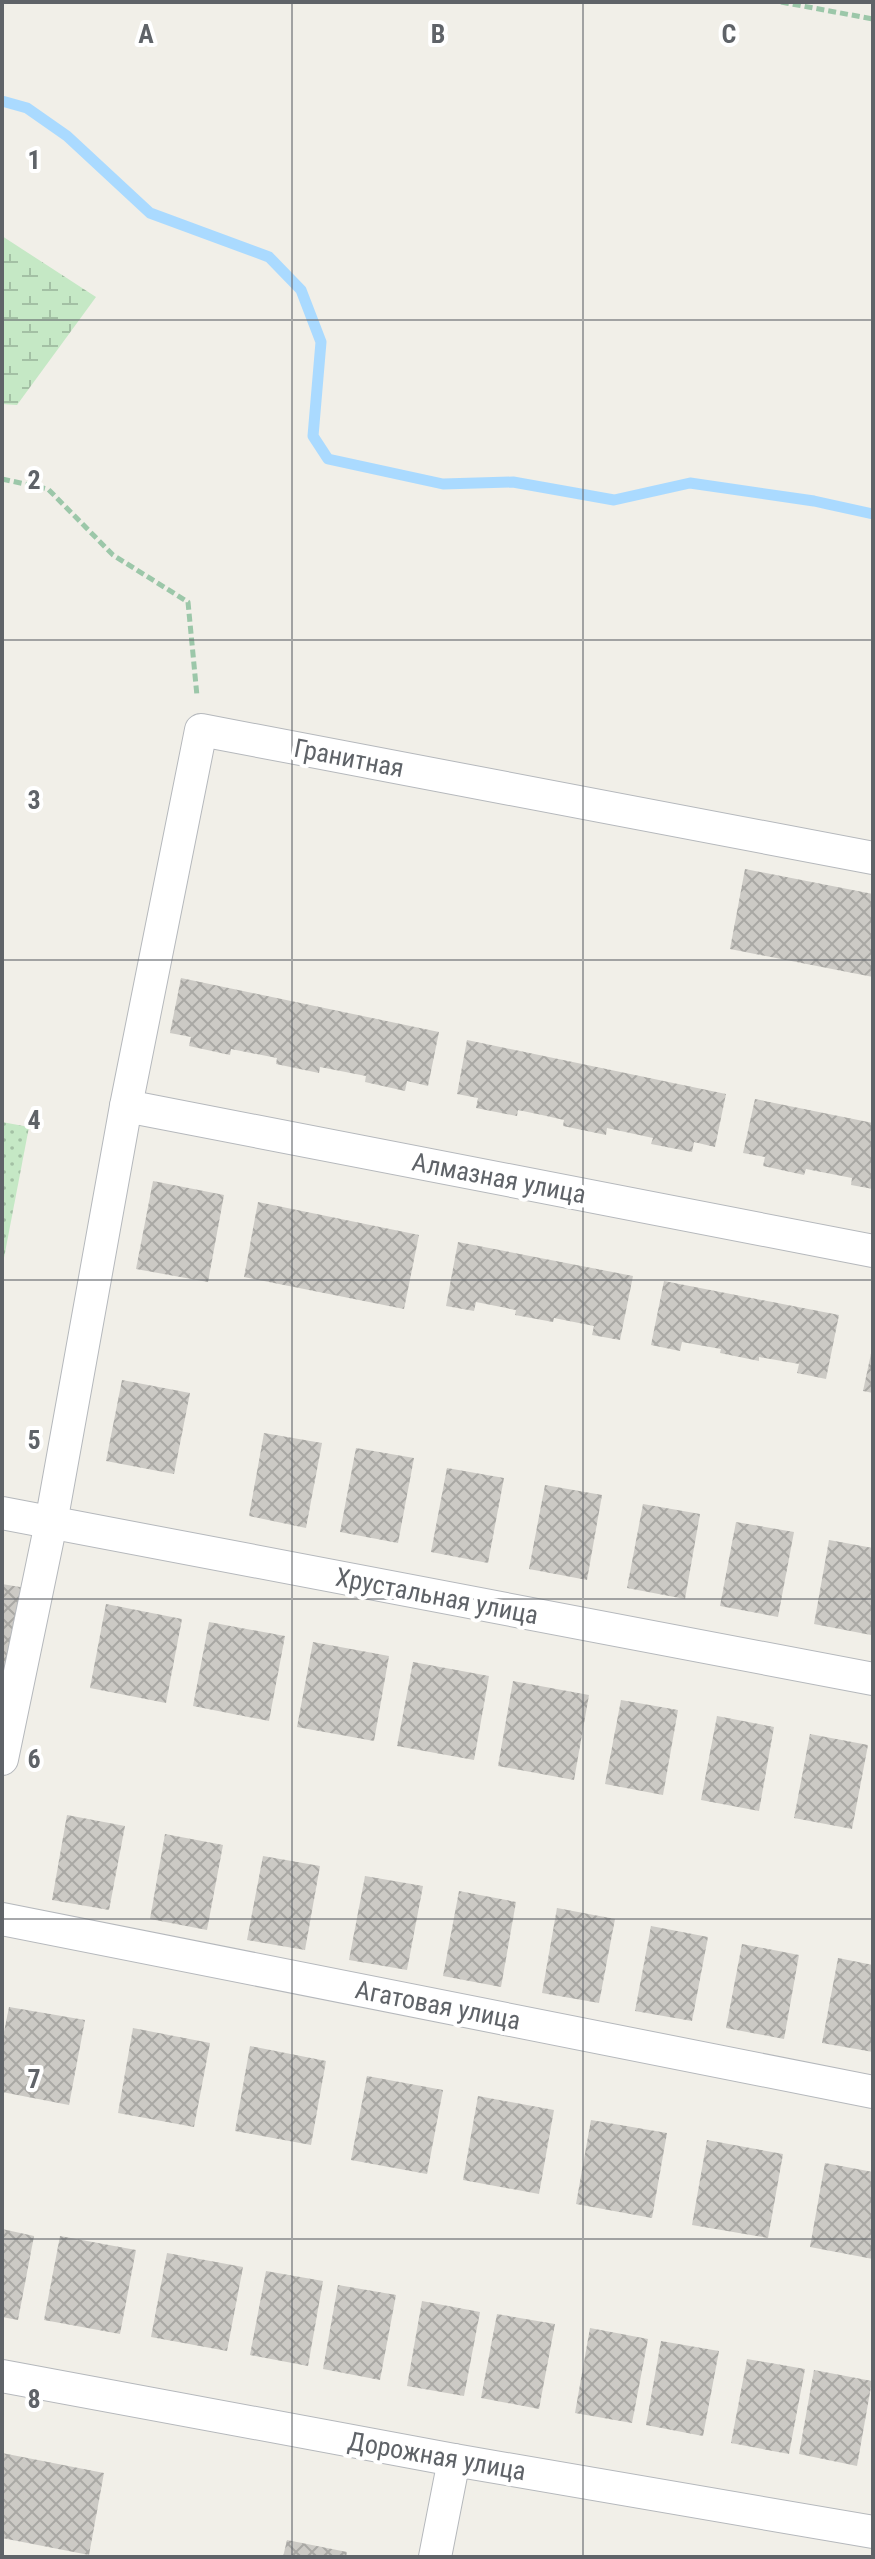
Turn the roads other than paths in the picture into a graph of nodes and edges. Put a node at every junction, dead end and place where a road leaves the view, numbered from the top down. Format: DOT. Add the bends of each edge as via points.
graph roads {
  1 [pos="873,858"];
  2 [pos="126,1106"];
  3 [pos="873,1251"];
  4 [pos="2,1513"];
  5 [pos="51,1523"];
  6 [pos="873,1679"];
  7 [pos="2,1759"];
  8 [pos="2,1919"];
  9 [pos="873,2092"];
  10 [pos="2,2376"];
  11 [pos="454,2460"];
  12 [pos="873,2532"];
  13 [pos="435,2557"];
  1 -- 2 [label="street, Гранитная" via="201,730"];
  2 -- 3 [label="street, Алмазная улица"];
  2 -- 5 [label="street"];
  4 -- 5 [label="street, Хрустальная улица"];
  5 -- 6 [label="street, Хрустальная улица"];
  5 -- 7 [label="street"];
  8 -- 9 [label="street, Агатовая улица"];
  10 -- 11 [label="street, Дорожная улица"];
  11 -- 12 [label="street, Дорожная улица"];
  11 -- 13 [label="street"];
}
